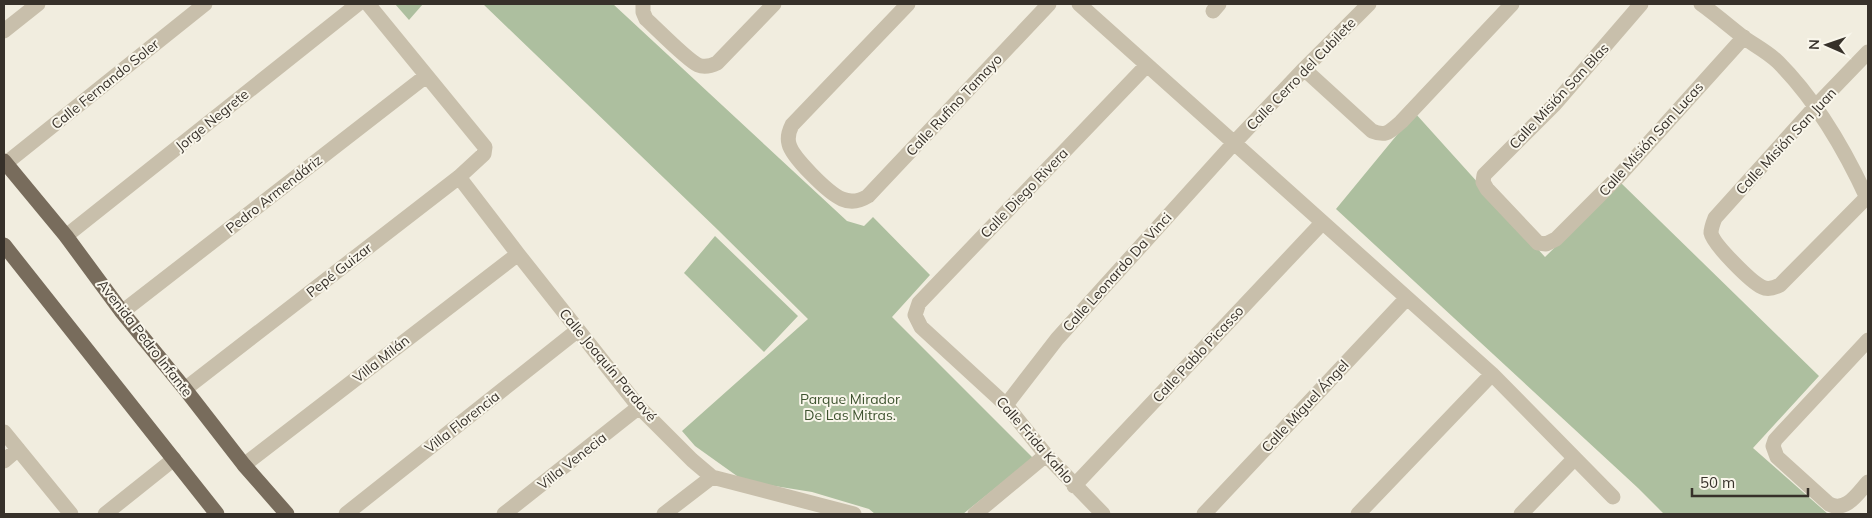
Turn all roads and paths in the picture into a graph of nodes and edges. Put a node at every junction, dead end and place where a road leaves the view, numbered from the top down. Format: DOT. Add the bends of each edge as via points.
graph roads {
  1 [pos="38,4"];
  2 [pos="205,4"];
  3 [pos="358,4"];
  4 [pos="368,4"];
  5 [pos="774,4"];
  6 [pos="908,4"];
  7 [pos="1049,4"];
  8 [pos="1079,4"];
  9 [pos="1369,4"];
  10 [pos="1512,4"];
  11 [pos="1642,4"];
  12 [pos="1701,4"];
  13 [pos="643,5"];
  14 [pos="4,31"];
  15 [pos="1744,37"];
  16 [pos="1868,52"];
  17 [pos="1147,65"];
  18 [pos="1304,69"];
  19 [pos="426,76"];
  20 [pos="1815,107"];
  21 [pos="1233,144"];
  22 [pos="5,162"];
  23 [pos="459,177"];
  24 [pos="1868,198"];
  25 [pos="1322,223"];
  26 [pos="66,236"];
  27 [pos="1556,240"];
  28 [pos="4,245"];
  29 [pos="518,254"];
  30 [pos="1406,299"];
  31 [pos="122,312"];
  32 [pos="921,327"];
  33 [pos="578,330"];
  34 [pos="1868,340"];
  35 [pos="1492,374"];
  36 [pos="186,389"];
  37 [pos="1006,405"];
  38 [pos="639,407"];
  39 [pos="4,432"];
  40 [pos="18,449"];
  41 [pos="1046,455"];
  42 [pos="174,459"];
  43 [pos="1574,459"];
  44 [pos="4,461"];
  45 [pos="244,465"];
  46 [pos="712,477"];
  47 [pos="1868,482"];
  48 [pos="1074,486"];
  49 [pos="1613,497"];
  50 [pos="275,499"];
  51 [pos="822,511"];
  52 [pos="71,514"];
  53 [pos="106,514"];
  54 [pos="217,514"];
  55 [pos="269,514"];
  56 [pos="287,514"];
  57 [pos="346,514"];
  58 [pos="504,514"];
  59 [pos="664,514"];
  60 [pos="854,514"];
  61 [pos="975,514"];
  62 [pos="1103,514"];
  63 [pos="1204,514"];
  64 [pos="1358,514"];
  65 [pos="1522,514"];
  1 -- 14 [label="street"];
  2 -- 22 [label="street, Calle Fernando Soler"];
  3 -- 26 [label="street, Jorge Negrete"];
  4 -- 19 [label="street"];
  5 -- 13 [label="street" via="717,63 706,66 695,63 646,19"];
  6 -- 7 [label="street, Calle Rufino Tamayo" via="792,125 789,133 792,153 841,199 856,201 868,196"];
  8 -- 17 [label="street"];
  9 -- 18 [label="street, Calle Cerro del Cubilete"];
  10 -- 18 [label="street" via="1387,134 1372,132"];
  11 -- 27 [label="street, Calle Misión San Blas" via="1554,105 1484,175 1487,189 1538,243"];
  12 -- 15 [label="street"];
  15 -- 20 [label="street" via="1776,60"];
  15 -- 27 [label="street, Calle Misión San Lucas" via="1618,177"];
  16 -- 20 [label="street, Calle Misión San Juan"];
  17 -- 21 [label="street"];
  17 -- 32 [label="street, Calle Diego Rivera" via="919,303 915,315"];
  18 -- 21 [label="street, Calle Cerro del Cubilete"];
  19 -- 23 [label="street, Pepé Guizar" via="485,147 484,154"];
  19 -- 31 [label="street, Pedro Armendáriz"];
  20 -- 24 [label="street" via="1850,162"];
  20 -- 24 [label="street, Calle Misión San Juan" via="1715,218 1711,234 1719,248 1763,287 1780,285"];
  21 -- 25 [label="street"];
  21 -- 37 [label="street, Calle Leonardo Da Vinci" via="1056,339"];
  22 -- 26 [label="main road, Avenida Pedro Infante"];
  23 -- 29 [label="street, Calle Joaquín Pardavé"];
  23 -- 36 [label="street, Pepé Guizar"];
  25 -- 30 [label="street"];
  25 -- 48 [label="street, Calle Pablo Picasso"];
  26 -- 31 [label="main road, Avenida Pedro Infante"];
  28 -- 42 [label="main road"];
  29 -- 33 [label="street, Calle Joaquín Pardavé"];
  29 -- 45 [label="street, Villa Milán"];
  30 -- 35 [label="street"];
  30 -- 63 [label="street, Calle Miguel Ángel"];
  31 -- 36 [label="main road, Avenida Pedro Infante"];
  32 -- 37 [label="street, Calle Frida Kahlo"];
  33 -- 38 [label="street, Calle Joaquín Pardavé"];
  33 -- 57 [label="street, Villa Florencia"];
  34 -- 47 [label="street" via="1775,440 1773,446 1776,457 1835,507 1846,505"];
  35 -- 43 [label="street"];
  35 -- 64 [label="street"];
  36 -- 45 [label="main road, Avenida Pedro Infante"];
  37 -- 41 [label="street, Calle Frida Kahlo"];
  38 -- 46 [label="street, Calle Joaquín Pardavé"];
  38 -- 58 [label="street, Villa Venecia"];
  39 -- 40 [label="street"];
  40 -- 44 [label="street"];
  40 -- 52 [label="street"];
  41 -- 48 [label="street, Calle Frida Kahlo"];
  41 -- 61 [label="street"];
  42 -- 53 [label="street"];
  42 -- 54 [label="main road"];
  43 -- 49 [label="street"];
  43 -- 65 [label="street"];
  45 -- 50 [label="main road, Avenida Pedro Infante"];
  46 -- 51 [label="street, Calle Joaquín Pardavé"];
  46 -- 59 [label="street"];
  48 -- 62 [label="street, Calle Frida Kahlo"];
  50 -- 55 [label="main road"];
  50 -- 56 [label="main road, Avenida Pedro Infante"];
  51 -- 60 [label="street, Calle Joaquín Pardavé"];
}
